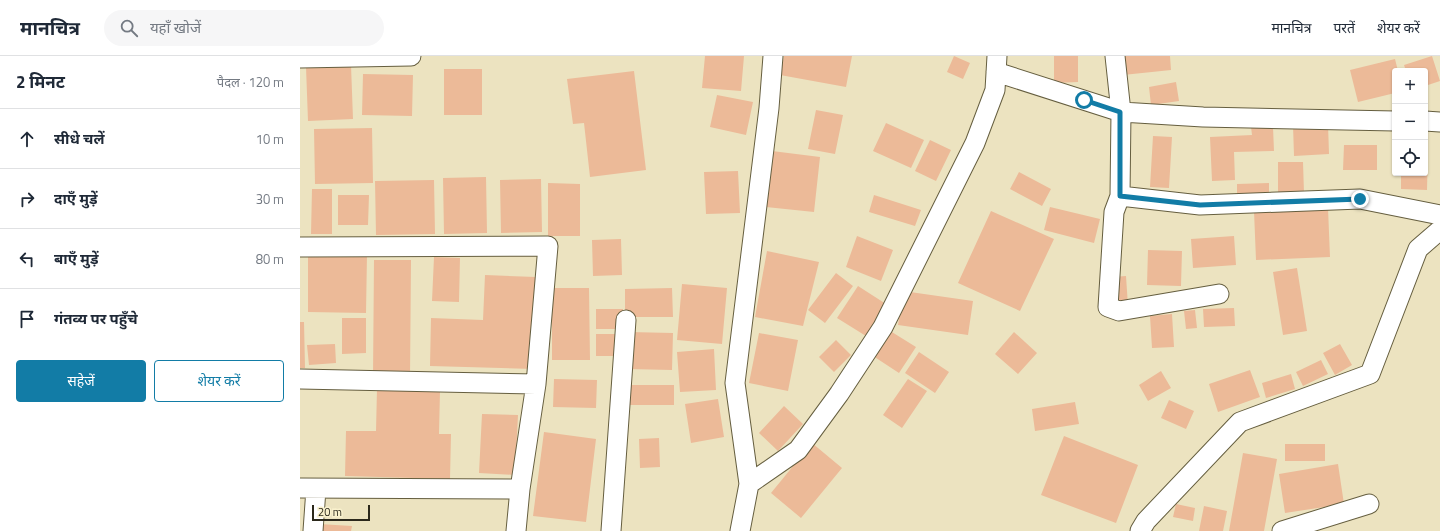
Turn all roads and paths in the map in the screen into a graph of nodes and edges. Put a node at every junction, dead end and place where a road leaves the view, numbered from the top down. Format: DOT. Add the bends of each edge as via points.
graph roads {
  1 [pos="411,56"];
  2 [pos="773,56"];
  3 [pos="1115,56"];
  4 [pos="300,58"];
  5 [pos="997,64"];
  6 [pos="1120,112"];
  7 [pos="1392,121"];
  8 [pos="1428,121"];
  9 [pos="1440,122"];
  10 [pos="1120,196"];
  11 [pos="1440,215"];
  12 [pos="1440,230"];
  13 [pos="300,247"];
  14 [pos="1219,294"];
  15 [pos="626,320"];
  16 [pos="300,379"];
  17 [pos="536,384"];
  18 [pos="749,484"];
  19 [pos="308,489"];
  20 [pos="520,489"];
  21 [pos="1369,504"];
  22 [pos="313,531"];
  23 [pos="516,531"];
  24 [pos="611,531"];
  25 [pos="740,531"];
  26 [pos="1140,531"];
  27 [pos="1282,531"];
  1 -- 4 [label="street"];
  2 -- 18 [label="street" via="735,383"];
  3 -- 6 [label="street"];
  5 -- 6 [label="street"];
  5 -- 18 [label="street" via="995,90 975,143 883,327 798,450"];
  6 -- 7 [label="street" via="1203,117"];
  6 -- 10 [label="street"];
  8 -- 9 [label="street"];
  10 -- 11 [label="street" via="1200,205 1360,199"];
  10 -- 14 [label="street" via="1114,212 1108,307 1119,310"];
  12 -- 26 [label="street" via="1418,249 1370,374 1240,422 1146,521"];
  13 -- 17 [label="street" via="548,246"];
  15 -- 24 [label="street"];
  16 -- 17 [label="street"];
  17 -- 20 [label="street"];
  18 -- 25 [label="street"];
  19 -- 20 [label="street"];
  19 -- 22 [label="street"];
  20 -- 23 [label="street"];
  21 -- 27 [label="street"];
}
